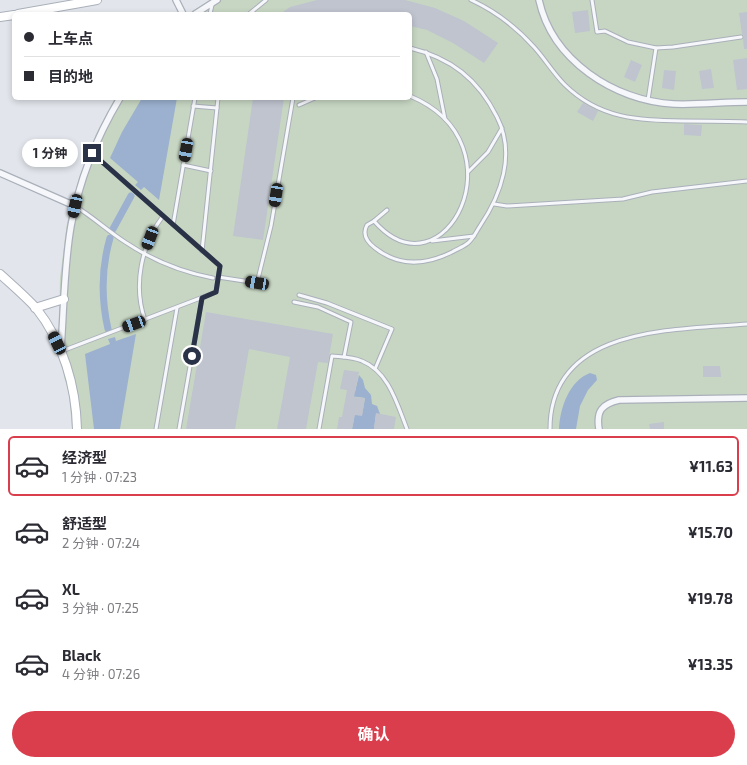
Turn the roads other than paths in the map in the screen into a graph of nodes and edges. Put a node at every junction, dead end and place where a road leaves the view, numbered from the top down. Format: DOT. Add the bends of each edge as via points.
graph roads {
  1 [pos="97,0"];
  2 [pos="176,0"];
  3 [pos="266,0"];
  4 [pos="471,0"];
  5 [pos="539,0"];
  6 [pos="592,0"];
  7 [pos="215,1"];
  8 [pos="29,12"];
  9 [pos="182,12"];
  10 [pos="198,12"];
  11 [pos="211,12"];
  12 [pos="251,12"];
  13 [pos="12,15"];
  14 [pos="0,17"];
  15 [pos="741,37"];
  16 [pos="412,48"];
  17 [pos="656,48"];
  18 [pos="426,52"];
  19 [pos="412,97"];
  20 [pos="119,100"];
  21 [pos="195,100"];
  22 [pos="218,100"];
  23 [pos="293,100"];
  24 [pos="310,100"];
  25 [pos="648,100"];
  26 [pos="747,102"];
  27 [pos="299,105"];
  28 [pos="194,106"];
  29 [pos="217,108"];
  30 [pos="445,119"];
  31 [pos="747,122"];
  32 [pos="502,128"];
  33 [pos="92,153"];
  34 [pos="183,165"];
  35 [pos="211,171"];
  36 [pos="468,172"];
  37 [pos="0,173"];
  38 [pos="747,181"];
  39 [pos="494,204"];
  40 [pos="75,206"];
  41 [pos="387,210"];
  42 [pos="163,216"];
  43 [pos="374,221"];
  44 [pos="172,225"];
  45 [pos="474,236"];
  46 [pos="429,241"];
  47 [pos="202,251"];
  48 [pos="144,254"];
  49 [pos="0,274"];
  50 [pos="218,276"];
  51 [pos="213,278"];
  52 [pos="299,295"];
  53 [pos="202,298"];
  54 [pos="64,299"];
  55 [pos="294,302"];
  56 [pos="35,308"];
  57 [pos="177,308"];
  58 [pos="144,320"];
  59 [pos="747,324"];
  60 [pos="61,351"];
  61 [pos="344,357"];
  62 [pos="375,369"];
  63 [pos="747,398"];
  64 [pos="77,429"];
  65 [pos="156,429"];
  66 [pos="179,429"];
  67 [pos="319,429"];
  68 [pos="406,429"];
  69 [pos="550,429"];
  70 [pos="599,429"];
  1 -- 8 [label="street"];
  2 -- 9 [label="street"];
  3 -- 12 [label="lane"];
  4 -- 31 [label="lane" via="512,25 565,84 584,100 607,112 638,120"];
  5 -- 25 [label="street" via="553,37 575,62 610,86"];
  6 -- 17 [label="lane" via="597,32 605,31 628,42"];
  7 -- 10 [label="street"];
  7 -- 11 [label="lane"];
  13 -- 14 [label="street"];
  15 -- 17 [label="lane" via="673,48"];
  16 -- 18 [label="lane"];
  17 -- 25 [label="lane"];
  18 -- 30 [label="lane" via="437,79"];
  18 -- 32 [label="lane" via="449,63 469,78 487,99"];
  19 -- 30 [label="lane"];
  20 -- 33 [label="street"];
  21 -- 28 [label="lane"];
  22 -- 29 [label="lane"];
  23 -- 50 [label="lane" via="270,232 257,283"];
  24 -- 27 [label="lane"];
  25 -- 26 [label="street" via="674,104"];
  28 -- 29 [label="lane"];
  28 -- 34 [label="lane"];
  29 -- 35 [label="lane"];
  30 -- 36 [label="lane" via="462,142"];
  32 -- 36 [label="lane" via="488,152"];
  32 -- 39 [label="lane" via="505,161 502,181"];
  33 -- 40 [label="street"];
  33 -- 42 [label="lane"];
  34 -- 35 [label="lane"];
  34 -- 44 [label="lane"];
  35 -- 47 [label="lane"];
  36 -- 46 [label="lane" via="467,194 459,213 442,234"];
  37 -- 40 [label="street"];
  38 -- 39 [label="lane" via="652,192 623,199 507,206"];
  39 -- 45 [label="lane"];
  40 -- 48 [label="lane"];
  40 -- 54 [label="street"];
  41 -- 43 [label="lane"];
  42 -- 44 [label="lane"];
  42 -- 48 [label="lane"];
  43 -- 45 [label="lane" via="366,227 368,242 396,260 409,262 437,259 467,244"];
  43 -- 46 [label="lane" via="402,242"];
  44 -- 47 [label="lane"];
  45 -- 46 [label="lane"];
  47 -- 50 [label="lane" via="220,266"];
  48 -- 51 [label="lane" via="178,269"];
  48 -- 58 [label="lane" via="139,289"];
  49 -- 56 [label="street"];
  50 -- 53 [label="lane" via="216,292"];
  52 -- 62 [label="lane" via="327,303 392,329"];
  53 -- 57 [label="lane"];
  53 -- 66 [label="lane"];
  54 -- 56 [label="street"];
  54 -- 60 [label="street"];
  55 -- 61 [label="lane" via="318,307 351,322"];
  56 -- 60 [label="street"];
  57 -- 58 [label="lane"];
  57 -- 65 [label="lane"];
  58 -- 60 [label="lane"];
  59 -- 69 [label="lane" via="658,332 620,340 596,349 574,367 562,382 552,408"];
  60 -- 64 [label="street" via="72,386"];
  61 -- 62 [label="lane" via="362,361"];
  61 -- 67 [label="lane" via="332,356"];
  62 -- 68 [label="lane" via="393,394"];
  63 -- 70 [label="street" via="619,400 604,406 599,415"];
}
